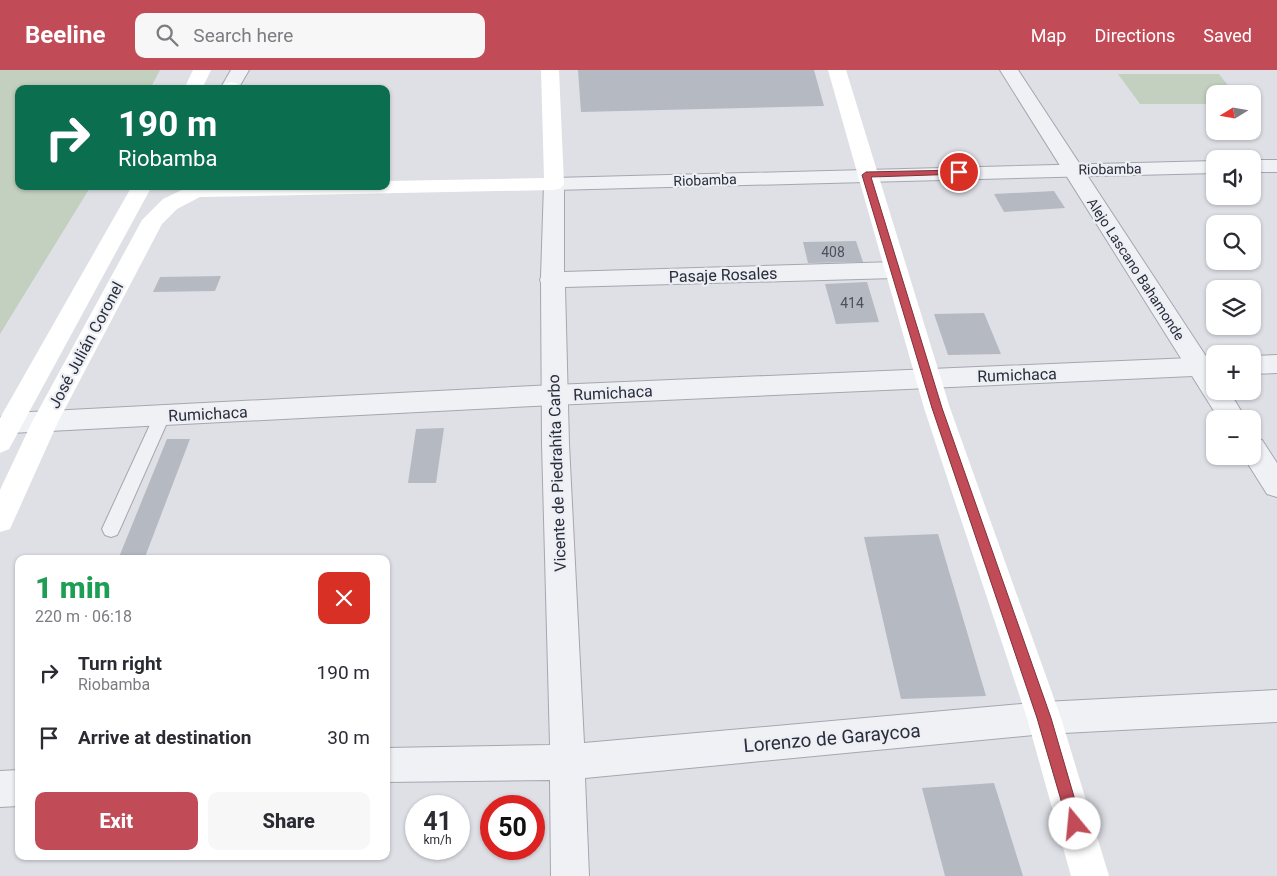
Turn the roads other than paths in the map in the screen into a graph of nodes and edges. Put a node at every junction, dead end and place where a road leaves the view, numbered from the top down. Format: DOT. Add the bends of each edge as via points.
graph roads {
  1 [pos="202,70"];
  2 [pos="240,70"];
  3 [pos="550,70"];
  4 [pos="837,70"];
  5 [pos="1009,70"];
  6 [pos="195,85"];
  7 [pos="232,85"];
  8 [pos="1261,166"];
  9 [pos="1277,166"];
  10 [pos="1206,167"];
  11 [pos="1072,170"];
  12 [pos="866,175"];
  13 [pos="554,184"];
  14 [pos="390,186"];
  15 [pos="140,190"];
  16 [pos="192,190"];
  17 [pos="895,270"];
  18 [pos="551,280"];
  19 [pos="1277,364"];
  20 [pos="1261,365"];
  21 [pos="1206,366"];
  22 [pos="1206,367"];
  23 [pos="928,378"];
  24 [pos="554,395"];
  25 [pos="162,416"];
  26 [pos="45,422"];
  27 [pos="5,432"];
  28 [pos="1261,462"];
  29 [pos="1277,486"];
  30 [pos="0,520"];
  31 [pos="111,530"];
  32 [pos="1277,706"];
  33 [pos="1044,718"];
  34 [pos="568,762"];
  35 [pos="390,765"];
  36 [pos="15,788"];
  37 [pos="0,789"];
  38 [pos="570,876"];
  39 [pos="1090,876"];
  1 -- 6 [label="main road"];
  2 -- 7 [label="street"];
  3 -- 13 [label="main road, Vicente de Piedrahíta Carbo"];
  4 -- 12 [label="main road"];
  5 -- 11 [label="street, Alejo Lascano Bahamonde"];
  8 -- 9 [label="street"];
  10 -- 11 [label="street, Riobamba"];
  11 -- 12 [label="street, Riobamba"];
  11 -- 21 [label="street, Alejo Lascano Bahamonde"];
  12 -- 13 [label="street, Riobamba"];
  12 -- 17 [label="main road"];
  13 -- 14 [label="main road, Riobamba"];
  13 -- 18 [label="street, Vicente de Piedrahíta Carbo"];
  15 -- 27 [label="main road, José Julián Coronel"];
  16 -- 26 [label="main road, José Julián Coronel" via="153,220"];
  17 -- 18 [label="street, Pasaje Rosales"];
  17 -- 23 [label="main road"];
  18 -- 24 [label="street, Vicente de Piedrahíta Carbo"];
  19 -- 20 [label="street"];
  22 -- 23 [label="street, Rumichaca"];
  23 -- 24 [label="street, Rumichaca"];
  23 -- 33 [label="main road"];
  24 -- 25 [label="street, Rumichaca"];
  24 -- 34 [label="street, Vicente de Piedrahíta Carbo"];
  25 -- 26 [label="street, Rumichaca"];
  25 -- 31 [label="lane"];
  26 -- 27 [label="street, Rumichaca"];
  26 -- 30 [label="main road, José Julián Coronel"];
  28 -- 29 [label="street"];
  32 -- 33 [label="street, Lorenzo de Garaycoa"];
  33 -- 34 [label="street, Lorenzo de Garaycoa"];
  33 -- 39 [label="main road"];
  34 -- 35 [label="street, Lorenzo de Garaycoa"];
  34 -- 38 [label="street, Vicente de Piedrahíta Carbo"];
  36 -- 37 [label="street"];
}
